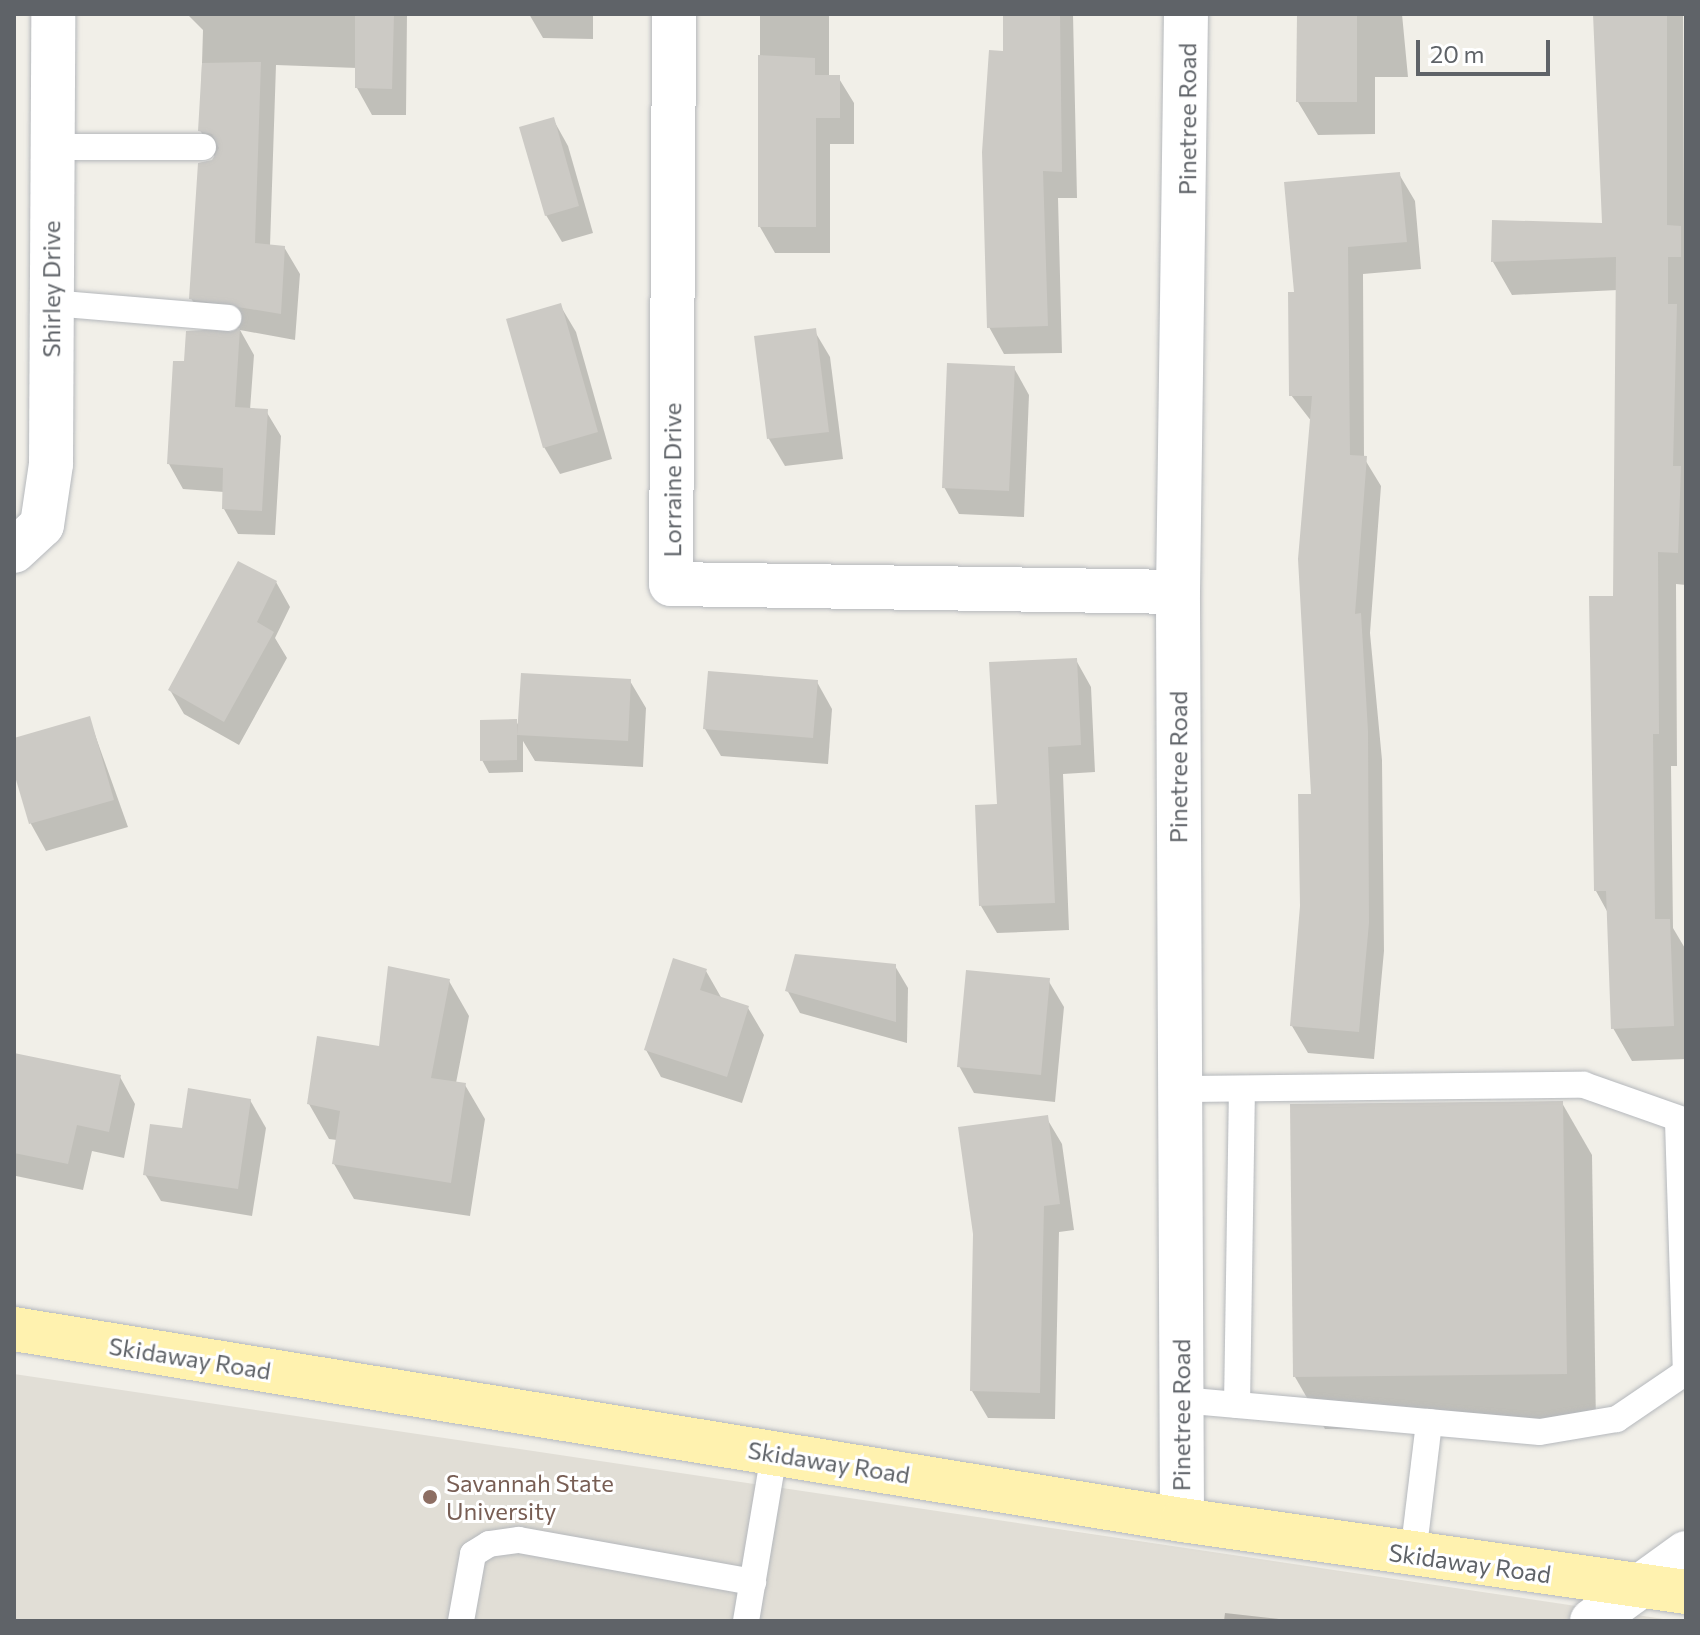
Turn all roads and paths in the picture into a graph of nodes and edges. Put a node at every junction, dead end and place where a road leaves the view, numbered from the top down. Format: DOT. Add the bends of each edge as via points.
graph roads {
  1 [pos="53,14"];
  2 [pos="674,14"];
  3 [pos="1186,14"];
  4 [pos="52,147"];
  5 [pos="203,147"];
  6 [pos="51,303"];
  7 [pos="228,318"];
  8 [pos="14,551"];
  9 [pos="1178,592"];
  10 [pos="1179,1089"];
  11 [pos="1242,1089"];
  12 [pos="1682,1121"];
  13 [pos="14,1329"];
  14 [pos="1686,1372"];
  15 [pos="1181,1400"];
  16 [pos="1237,1405"];
  17 [pos="1429,1422"];
  18 [pos="774,1453"];
  19 [pos="1182,1520"];
  20 [pos="1686,1553"];
  21 [pos="1413,1555"];
  22 [pos="753,1582"];
  23 [pos="1666,1588"];
  24 [pos="461,1621"];
  25 [pos="746,1621"];
  26 [pos="1592,1621"];
  1 -- 4 [label="street, Shirley Drive"];
  2 -- 9 [label="street, Lorraine Drive" via="671,584"];
  3 -- 9 [label="street, Pinetree Road"];
  4 -- 5 [label="lane"];
  4 -- 6 [label="street, Shirley Drive"];
  6 -- 7 [label="lane"];
  6 -- 8 [label="street, Shirley Drive" via="51,464 42,525"];
  9 -- 10 [label="street, Pinetree Road"];
  10 -- 11 [label="lane"];
  10 -- 15 [label="street, Pinetree Road"];
  11 -- 12 [label="lane" via="1584,1085 1644,1101"];
  11 -- 16 [label="lane"];
  12 -- 14 [label="lane"];
  13 -- 18 [label="main road, Skidaway Road"];
  14 -- 17 [label="lane" via="1617,1419 1540,1432"];
  15 -- 16 [label="lane"];
  15 -- 19 [label="street, Pinetree Road"];
  16 -- 17 [label="lane"];
  17 -- 21 [label="lane"];
  18 -- 19 [label="main road, Skidaway Road"];
  18 -- 22 [label="lane"];
  19 -- 21 [label="main road, Skidaway Road"];
  20 -- 23 [label="street"];
  21 -- 23 [label="main road, Skidaway Road"];
  22 -- 24 [label="lane" via="519,1540 473,1554"];
  22 -- 25 [label="lane"];
  23 -- 26 [label="street"];
}
